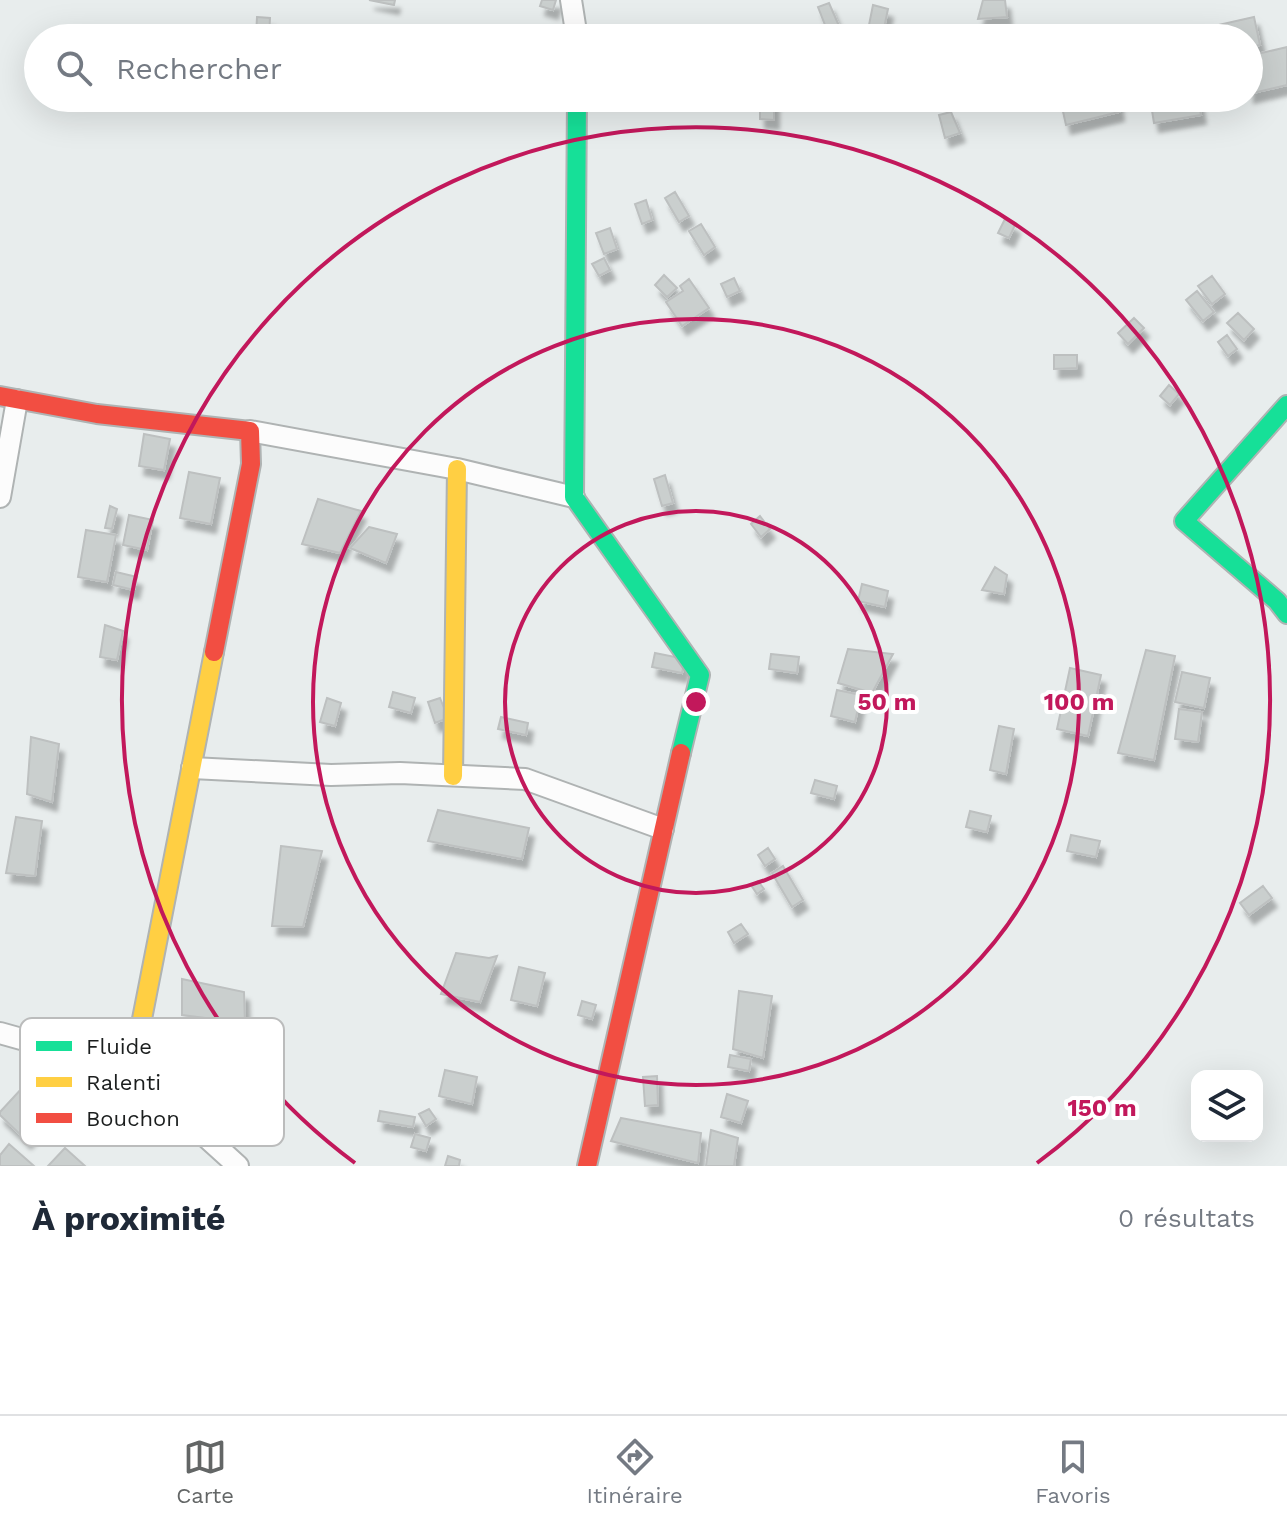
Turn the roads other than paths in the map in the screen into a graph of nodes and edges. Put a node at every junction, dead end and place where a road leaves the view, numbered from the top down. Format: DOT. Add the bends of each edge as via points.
graph roads {
  1 [pos="571,0"];
  2 [pos="575,24"];
  3 [pos="577,112"];
  4 [pos="9,398"];
  5 [pos="1287,405"];
  6 [pos="250,431"];
  7 [pos="457,469"];
  8 [pos="0,497"];
  9 [pos="574,497"];
  10 [pos="1287,614"];
  11 [pos="192,768"];
  12 [pos="453,776"];
  13 [pos="663,829"];
  14 [pos="142,1018"];
  15 [pos="0,1033"];
  16 [pos="20,1039"];
  17 [pos="216,1146"];
  18 [pos="238,1166"];
  19 [pos="587,1166"];
  1 -- 2 [label="street"];
  3 -- 9 [label="street"];
  4 -- 6 [label="street"];
  4 -- 8 [label="street"];
  5 -- 10 [label="street" via="1184,521"];
  6 -- 7 [label="street"];
  6 -- 11 [label="street" via="251,464"];
  7 -- 9 [label="street"];
  7 -- 12 [label="street"];
  9 -- 13 [label="street" via="700,675"];
  11 -- 12 [label="street"];
  11 -- 14 [label="street"];
  12 -- 13 [label="street" via="525,779"];
  13 -- 19 [label="street"];
  15 -- 16 [label="street"];
  17 -- 18 [label="street"];
}
